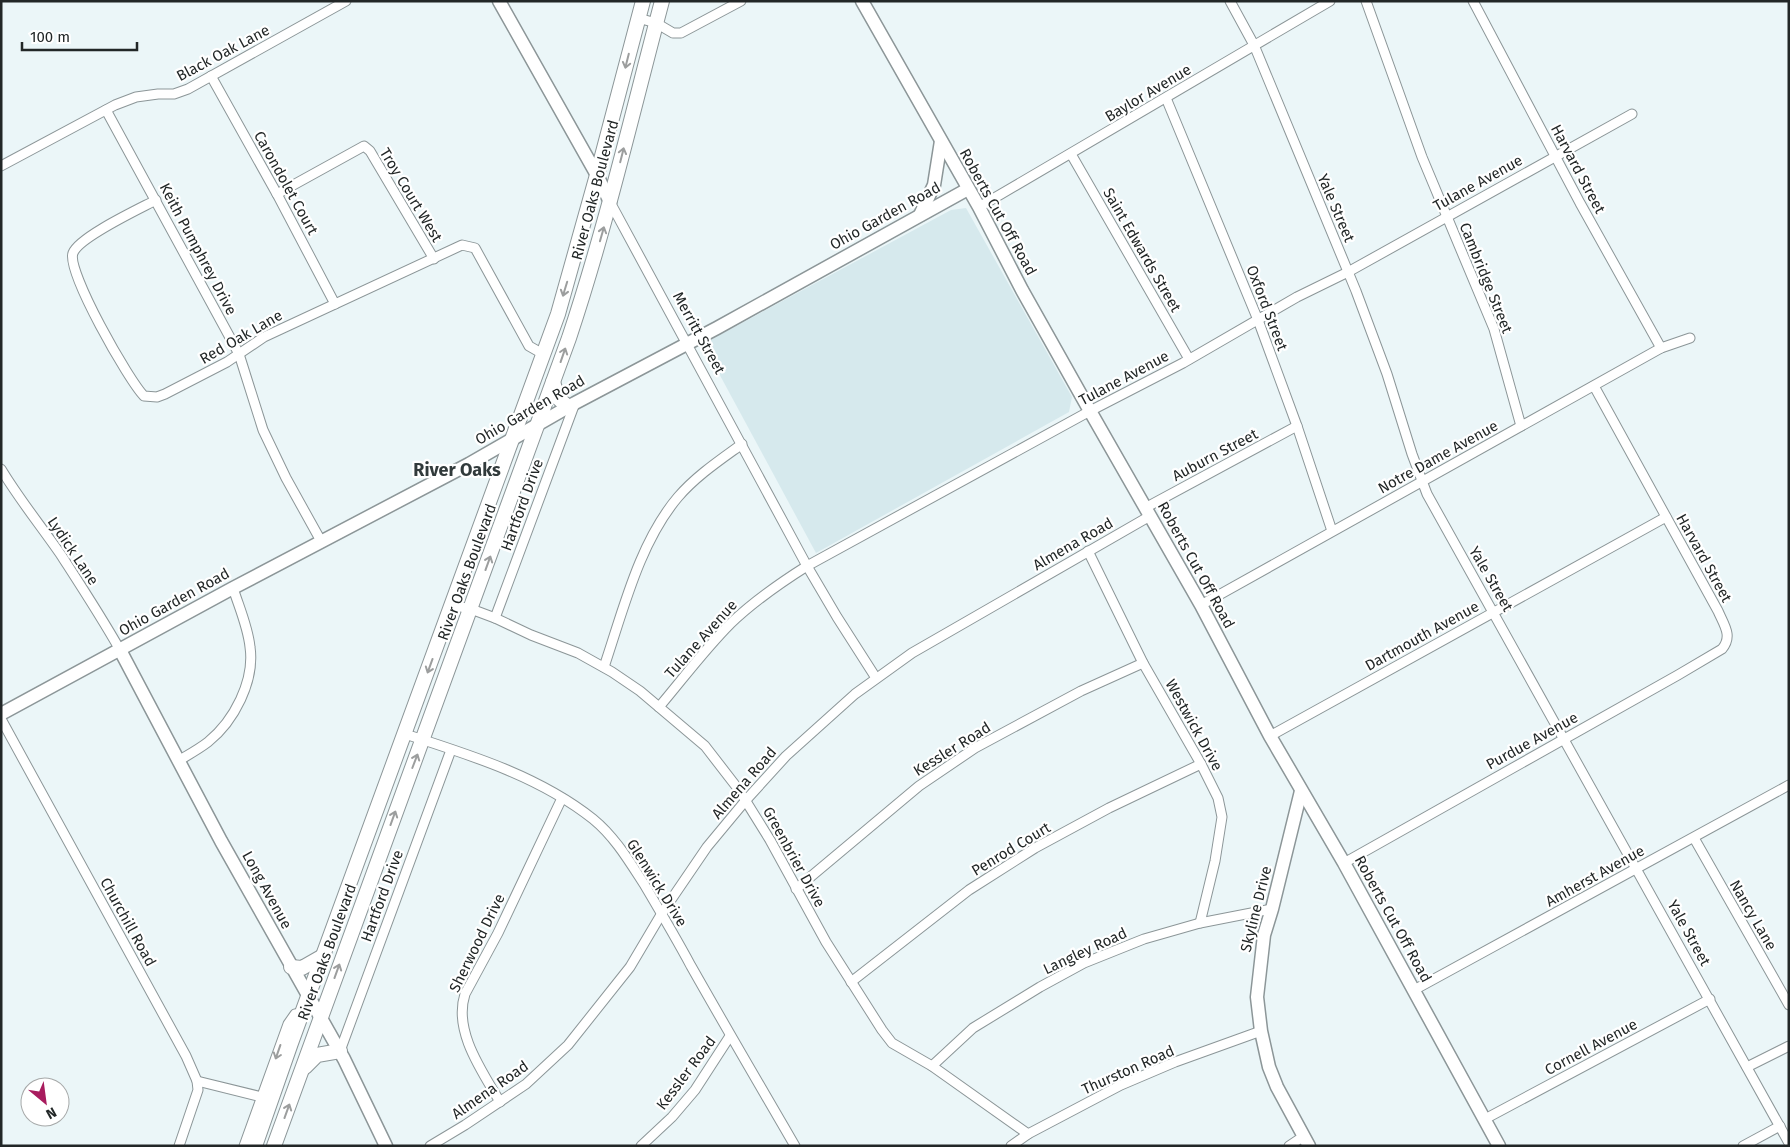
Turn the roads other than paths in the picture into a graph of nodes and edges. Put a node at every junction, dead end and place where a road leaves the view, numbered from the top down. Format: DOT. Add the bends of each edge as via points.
graph roads {
  1 [pos="346,1"];
  2 [pos="499,1"];
  3 [pos="643,1"];
  4 [pos="662,1"];
  5 [pos="741,1"];
  6 [pos="862,1"];
  7 [pos="1230,1"];
  8 [pos="1330,1"];
  9 [pos="1366,1"];
  10 [pos="1473,1"];
  11 [pos="638,18"];
  12 [pos="656,23"];
  13 [pos="1254,45"];
  14 [pos="211,76"];
  15 [pos="1166,98"];
  16 [pos="106,110"];
  17 [pos="1632,114"];
  18 [pos="940,141"];
  19 [pos="1071,154"];
  20 [pos="1555,156"];
  21 [pos="1,166"];
  22 [pos="597,175"];
  23 [pos="968,188"];
  24 [pos="277,194"];
  25 [pos="156,200"];
  26 [pos="610,202"];
  27 [pos="979,208"];
  28 [pos="920,215"];
  29 [pos="1447,216"];
  30 [pos="434,259"];
  31 [pos="1348,272"];
  32 [pos="335,304"];
  33 [pos="1258,320"];
  34 [pos="1690,338"];
  35 [pos="686,344"];
  36 [pos="1661,348"];
  37 [pos="545,350"];
  38 [pos="239,354"];
  39 [pos="1189,360"];
  40 [pos="553,382"];
  41 [pos="1594,386"];
  42 [pos="571,405"];
  43 [pos="544,407"];
  44 [pos="1090,411"];
  45 [pos="538,424"];
  46 [pos="1297,426"];
  47 [pos="1521,426"];
  48 [pos="513,438"];
  49 [pos="742,444"];
  50 [pos="504,462"];
  51 [pos="1,470"];
  52 [pos="1421,482"];
  53 [pos="1148,512"];
  54 [pos="1666,517"];
  55 [pos="502,523"];
  56 [pos="1332,532"];
  57 [pos="321,541"];
  58 [pos="1088,551"];
  59 [pos="807,566"];
  60 [pos="233,588"];
  61 [pos="451,605"];
  62 [pos="1201,605"];
  63 [pos="471,609"];
  64 [pos="1494,611"];
  65 [pos="495,618"];
  66 [pos="1728,639"];
  67 [pos="120,650"];
  68 [pos="1143,663"];
  69 [pos="604,667"];
  70 [pos="876,678"];
  71 [pos="659,707"];
  72 [pos="1,714"];
  73 [pos="1,719"];
  74 [pos="405,734"];
  75 [pos="1270,736"];
  76 [pos="1564,739"];
  77 [pos="423,740"];
  78 [pos="451,750"];
  79 [pos="178,761"];
  80 [pos="1201,764"];
  81 [pos="1789,785"];
  82 [pos="1301,791"];
  83 [pos="562,798"];
  84 [pos="746,800"];
  85 [pos="1694,838"];
  86 [pos="1344,863"];
  87 [pos="1637,869"];
  88 [pos="796,889"];
  89 [pos="1272,909"];
  90 [pos="662,913"];
  91 [pos="1200,923"];
  92 [pos="323,956"];
  93 [pos="291,967"];
  94 [pos="851,982"];
  95 [pos="1414,990"];
  96 [pos="309,996"];
  97 [pos="1710,999"];
  98 [pos="1789,1005"];
  99 [pos="302,1013"];
  100 [pos="321,1017"];
  101 [pos="1261,1031"];
  102 [pos="730,1036"];
  103 [pos="1789,1046"];
  104 [pos="340,1051"];
  105 [pos="932,1066"];
  106 [pos="1747,1067"];
  107 [pos="301,1072"];
  108 [pos="197,1081"];
  109 [pos="262,1097"];
  110 [pos="500,1102"];
  111 [pos="1485,1119"];
  112 [pos="1780,1126"];
  113 [pos="1028,1134"];
  114 [pos="1306,1141"];
  115 [pos="1789,1143"];
  116 [pos="178,1146"];
  117 [pos="244,1146"];
  118 [pos="255,1146"];
  119 [pos="274,1146"];
  120 [pos="386,1146"];
  121 [pos="430,1146"];
  122 [pos="641,1146"];
  123 [pos="795,1146"];
  124 [pos="1011,1146"];
  125 [pos="1289,1146"];
  126 [pos="1499,1146"];
  127 [pos="1743,1146"];
  1 -- 14 [label="street, Black Oak Lane"];
  2 -- 22 [label="street, Merritt Street"];
  3 -- 11 [label="main road, River Oaks Boulevard"];
  4 -- 12 [label="main road, River Oaks Boulevard"];
  5 -- 12 [label="street" via="681,33 673,33"];
  6 -- 18 [label="street, Roberts Cut Off Road"];
  7 -- 13 [label="street, Yale Street"];
  8 -- 13 [label="street, Baylor Avenue"];
  9 -- 29 [label="street, Cambridge Street" via="1422,157"];
  10 -- 20 [label="street, Harvard Street"];
  11 -- 12 [label="street"];
  11 -- 22 [label="main road, River Oaks Boulevard, one-way"];
  26 -- 12 [label="main road, River Oaks Boulevard, one-way"];
  13 -- 15 [label="street, Baylor Avenue"];
  13 -- 31 [label="street, Yale Street"];
  14 -- 16 [label="street, Black Oak Lane" via="174,94 136,97"];
  14 -- 24 [label="street, Carondolet Court"];
  15 -- 19 [label="street, Baylor Avenue"];
  15 -- 33 [label="street, Oxford Street"];
  16 -- 21 [label="street, Black Oak Lane"];
  16 -- 25 [label="street, Keith Pumphrey Drive"];
  17 -- 20 [label="street, Tulane Avenue"];
  18 -- 23 [label="street, Roberts Cut Off Road"];
  18 -- 28 [label="street" via="934,185"];
  19 -- 27 [label="street, Baylor Avenue"];
  19 -- 39 [label="street, Saint Edwards Street"];
  20 -- 29 [label="street, Tulane Avenue"];
  20 -- 36 [label="street, Harvard Street"];
  22 -- 26 [label="street, Merritt Street"];
  22 -- 37 [label="main road, River Oaks Boulevard, one-way"];
  23 -- 27 [label="street, Roberts Cut Off Road"];
  23 -- 28 [label="street, Ohio Garden Road"];
  24 -- 30 [label="street, Troy Court West" via="364,146"];
  24 -- 32 [label="street, Carondolet Court"];
  25 -- 38 [label="street, Keith Pumphrey Drive"];
  25 -- 38 [label="street, Red Oak Lane" via="88,238 73,252 72,262 86,298 108,339 144,396 165,394"];
  26 -- 35 [label="street, Merritt Street"];
  40 -- 26 [label="main road, River Oaks Boulevard, one-way" via="593,265"];
  27 -- 44 [label="street, Roberts Cut Off Road"];
  28 -- 35 [label="street, Ohio Garden Road"];
  29 -- 31 [label="street, Tulane Avenue"];
  29 -- 47 [label="street, Cambridge Street" via="1494,329"];
  30 -- 32 [label="street, Red Oak Lane"];
  30 -- 37 [label="street, Red Oak Lane" via="462,245 475,248 529,346"];
  31 -- 33 [label="street, Tulane Avenue"];
  31 -- 52 [label="street, Yale Street" via="1387,374"];
  32 -- 38 [label="street, Red Oak Lane" via="264,337"];
  33 -- 39 [label="street, Tulane Avenue"];
  33 -- 46 [label="street, Oxford Street"];
  34 -- 36 [label="street, Notre Dame Avenue"];
  35 -- 42 [label="street, Ohio Garden Road"];
  35 -- 49 [label="street, Merritt Street"];
  36 -- 41 [label="street, Notre Dame Avenue"];
  37 -- 43 [label="main road" via="551,353 536,397"];
  37 -- 48 [label="main road, River Oaks Boulevard"];
  38 -- 57 [label="street, Keith Pumphrey Drive" via="263,430"];
  39 -- 44 [label="street, Tulane Avenue"];
  40 -- 42 [label="main road" via="558,398"];
  40 -- 43 [label="main road, River Oaks Boulevard"];
  41 -- 47 [label="street, Notre Dame Avenue"];
  41 -- 54 [label="street, Harvard Street"];
  42 -- 45 [label="street, Ohio Garden Road"];
  42 -- 65 [label="street, Hartford Drive"];
  43 -- 45 [label="main road, River Oaks Boulevard"];
  44 -- 53 [label="street, Roberts Cut Off Road"];
  44 -- 59 [label="street, Tulane Avenue"];
  45 -- 48 [label="street, Ohio Garden Road"];
  45 -- 55 [label="main road, River Oaks Boulevard"];
  46 -- 53 [label="street, Auburn Street"];
  46 -- 56 [label="street, Oxford Street"];
  47 -- 52 [label="street, Notre Dame Avenue"];
  48 -- 50 [label="main road, River Oaks Boulevard"];
  48 -- 57 [label="street, Ohio Garden Road" via="470,464"];
  49 -- 59 [label="street, Merritt Street"];
  49 -- 69 [label="street" via="685,490 658,525 634,577"];
  50 -- 55 [label="main road" via="516,462 516,469 498,516"];
  50 -- 61 [label="main road, River Oaks Boulevard"];
  51 -- 67 [label="street, Lydick Lane" via="60,554"];
  52 -- 56 [label="street, Notre Dame Avenue"];
  52 -- 64 [label="street, Yale Street"];
  53 -- 58 [label="street, Almena Road"];
  53 -- 62 [label="street, Roberts Cut Off Road"];
  54 -- 64 [label="street, Dartmouth Avenue"];
  54 -- 66 [label="street, Harvard Street" via="1718,611 1729,634"];
  63 -- 55 [label="main road, River Oaks Boulevard, one-way"];
  56 -- 62 [label="street, Notre Dame Avenue"];
  57 -- 60 [label="street, Ohio Garden Road"];
  58 -- 68 [label="street, Westwick Drive"];
  58 -- 70 [label="street, Almena Road" via="912,653"];
  59 -- 70 [label="street, Merritt Street"];
  59 -- 71 [label="street, Tulane Avenue" via="748,607 728,626"];
  60 -- 67 [label="street, Ohio Garden Road"];
  60 -- 79 [label="street" via="248,633 251,667 231,717 208,742"];
  61 -- 63 [label="street, Greenbrier Drive"];
  61 -- 74 [label="main road, River Oaks Boulevard, one-way"];
  62 -- 75 [label="street, Roberts Cut Off Road"];
  63 -- 65 [label="street, Greenbrier Drive"];
  63 -- 77 [label="main road, River Oaks Boulevard"];
  64 -- 75 [label="street, Dartmouth Avenue"];
  64 -- 76 [label="street, Yale Street"];
  65 -- 69 [label="street, Greenbrier Drive"];
  66 -- 76 [label="street, Purdue Avenue" via="1722,649"];
  67 -- 72 [label="street, Ohio Garden Road"];
  67 -- 79 [label="street, Long Avenue"];
  68 -- 80 [label="street, Westwick Drive"];
  68 -- 88 [label="street, Kessler Road" via="1081,691 975,748 919,786"];
  69 -- 71 [label="street, Greenbrier Drive"];
  70 -- 84 [label="street, Almena Road" via="786,756"];
  71 -- 84 [label="street, Greenbrier Drive" via="705,746"];
  73 -- 108 [label="street, Churchill Road"];
  74 -- 77 [label="street, Glenwick Drive"];
  74 -- 92 [label="main road, River Oaks Boulevard"];
  75 -- 82 [label="street, Roberts Cut Off Road"];
  76 -- 86 [label="street, Purdue Avenue"];
  76 -- 87 [label="street, Yale Street"];
  77 -- 78 [label="street, Glenwick Drive"];
  100 -- 77 [label="main road, River Oaks Boulevard, one-way"];
  78 -- 83 [label="street, Glenwick Drive" via="489,763"];
  78 -- 104 [label="street, Hartford Drive"];
  79 -- 93 [label="street, Long Avenue"];
  80 -- 91 [label="street, Westwick Drive" via="1218,798 1222,817"];
  80 -- 94 [label="street, Penrod Court" via="1034,848 969,890"];
  81 -- 85 [label="street, Amherst Avenue"];
  82 -- 86 [label="street, Roberts Cut Off Road"];
  82 -- 89 [label="street, Skyline Drive"];
  83 -- 90 [label="street, Glenwick Drive" via="610,835"];
  83 -- 110 [label="street, Sherwood Drive" via="462,1004 463,1026 475,1061"];
  84 -- 88 [label="street, Greenbrier Drive"];
  84 -- 90 [label="street, Almena Road" via="707,847"];
  85 -- 87 [label="street, Amherst Avenue"];
  85 -- 98 [label="street, Nancy Lane"];
  86 -- 95 [label="street, Roberts Cut Off Road"];
  87 -- 95 [label="street, Amherst Avenue"];
  87 -- 97 [label="street, Yale Street"];
  88 -- 94 [label="street, Greenbrier Drive"];
  89 -- 91 [label="street, Langley Road"];
  89 -- 101 [label="street, Skyline Drive" via="1260,961 1257,997"];
  90 -- 102 [label="street, Glenwick Drive"];
  90 -- 110 [label="street, Almena Road" via="630,967 568,1045 526,1084"];
  91 -- 105 [label="street, Langley Road" via="1144,939 1084,963 973,1028"];
  92 -- 93 [label="main road" via="302,968"];
  92 -- 96 [label="main road, River Oaks Boulevard"];
  93 -- 96 [label="street, Long Avenue"];
  94 -- 105 [label="street, Greenbrier Drive" via="892,1043"];
  95 -- 111 [label="street, Roberts Cut Off Road"];
  96 -- 99 [label="main road, River Oaks Boulevard"];
  96 -- 100 [label="street, Long Avenue"];
  97 -- 106 [label="street, Yale Street"];
  97 -- 111 [label="street, Cornell Avenue"];
  99 -- 109 [label="street, River Oaks Boulevard, one-way" via="295,1014 288,1024"];
  99 -- 118 [label="main road, River Oaks Boulevard"];
  100 -- 104 [label="street, Long Avenue"];
  100 -- 107 [label="main road, River Oaks Boulevard"];
  101 -- 113 [label="street, Thurston Road" via="1121,1084"];
  101 -- 114 [label="street, Skyline Drive" via="1274,1080"];
  102 -- 122 [label="street, Kessler Road" via="695,1090"];
  102 -- 123 [label="street, Glenwick Drive"];
  103 -- 106 [label="street"];
  104 -- 107 [label="main road" via="317,1055"];
  104 -- 120 [label="street, Long Avenue"];
  105 -- 113 [label="street, Greenbrier Drive"];
  106 -- 112 [label="street, Yale Street"];
  119 -- 107 [label="main road, River Oaks Boulevard, one-way"];
  108 -- 109 [label="street"];
  108 -- 116 [label="street" via="196,1098"];
  109 -- 117 [label="street, River Oaks Boulevard"];
  110 -- 121 [label="street, Almena Road"];
  111 -- 126 [label="street, Roberts Cut Off Road"];
  112 -- 115 [label="street, Yale Street"];
  112 -- 127 [label="street"];
  113 -- 124 [label="street, Thurston Road"];
  114 -- 125 [label="street"];
}
